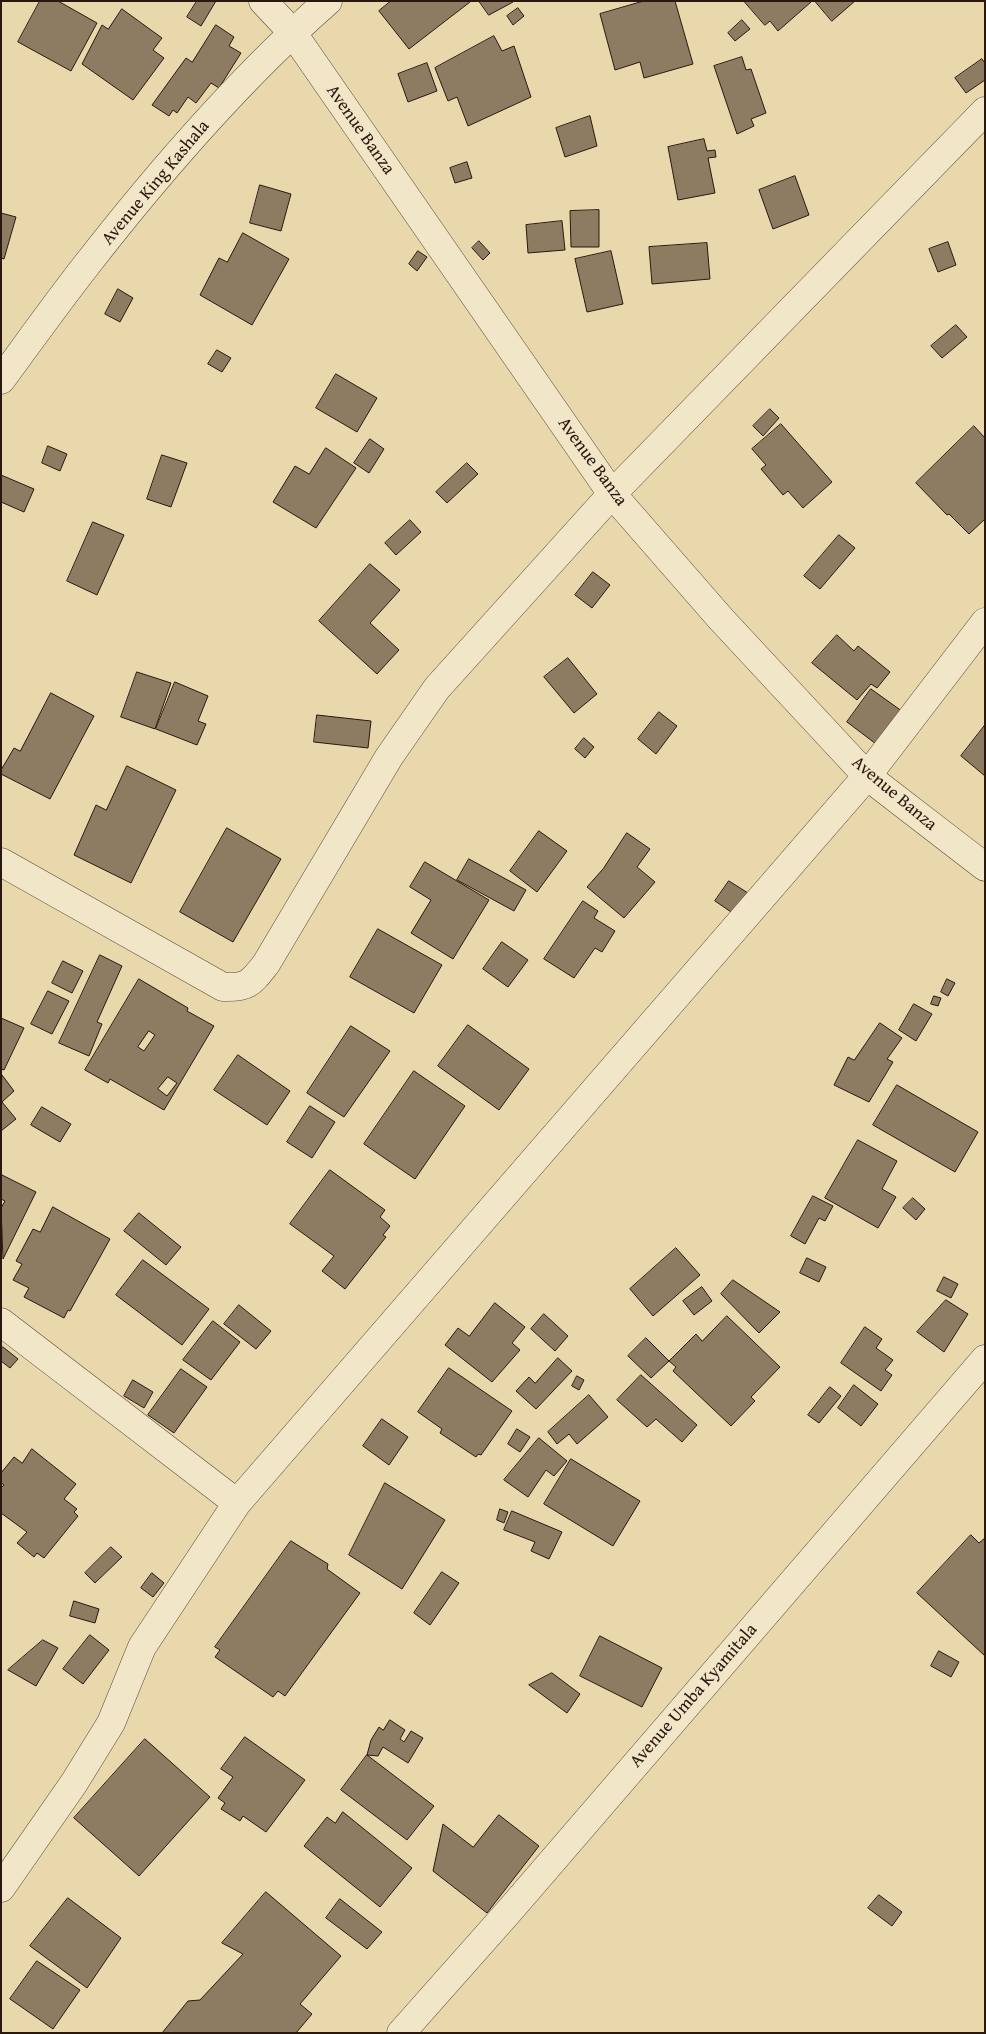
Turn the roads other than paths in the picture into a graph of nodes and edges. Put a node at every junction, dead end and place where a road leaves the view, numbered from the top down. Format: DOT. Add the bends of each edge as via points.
graph roads {
  1 [pos="263,1"];
  2 [pos="328,1"];
  3 [pos="292,32"];
  4 [pos="985,111"];
  5 [pos="1,380"];
  6 [pos="612,494"];
  7 [pos="985,622"];
  8 [pos="867,776"];
  9 [pos="1,862"];
  10 [pos="985,867"];
  11 [pos="1,1322"];
  12 [pos="985,1358"];
  13 [pos="238,1503"];
  14 [pos="1,1888"];
  15 [pos="400,2033"];
  1 -- 3 [label="street, Avenue Banza"];
  2 -- 3 [label="street, Avenue King Kashala"];
  3 -- 5 [label="street, Avenue King Kashala" via="198,132 84,267"];
  3 -- 6 [label="street, Avenue Banza"];
  4 -- 6 [label="street"];
  6 -- 8 [label="street, Avenue Banza" via="721,619"];
  6 -- 9 [label="street" via="437,688 389,757 254,980 240,988 223,987"];
  7 -- 8 [label="street"];
  8 -- 10 [label="street, Avenue Banza"];
  8 -- 13 [label="street"];
  11 -- 13 [label="street"];
  12 -- 15 [label="street, Avenue Umba Kyamitala" via="524,1894"];
  13 -- 14 [label="street" via="142,1647 111,1723"];
}
